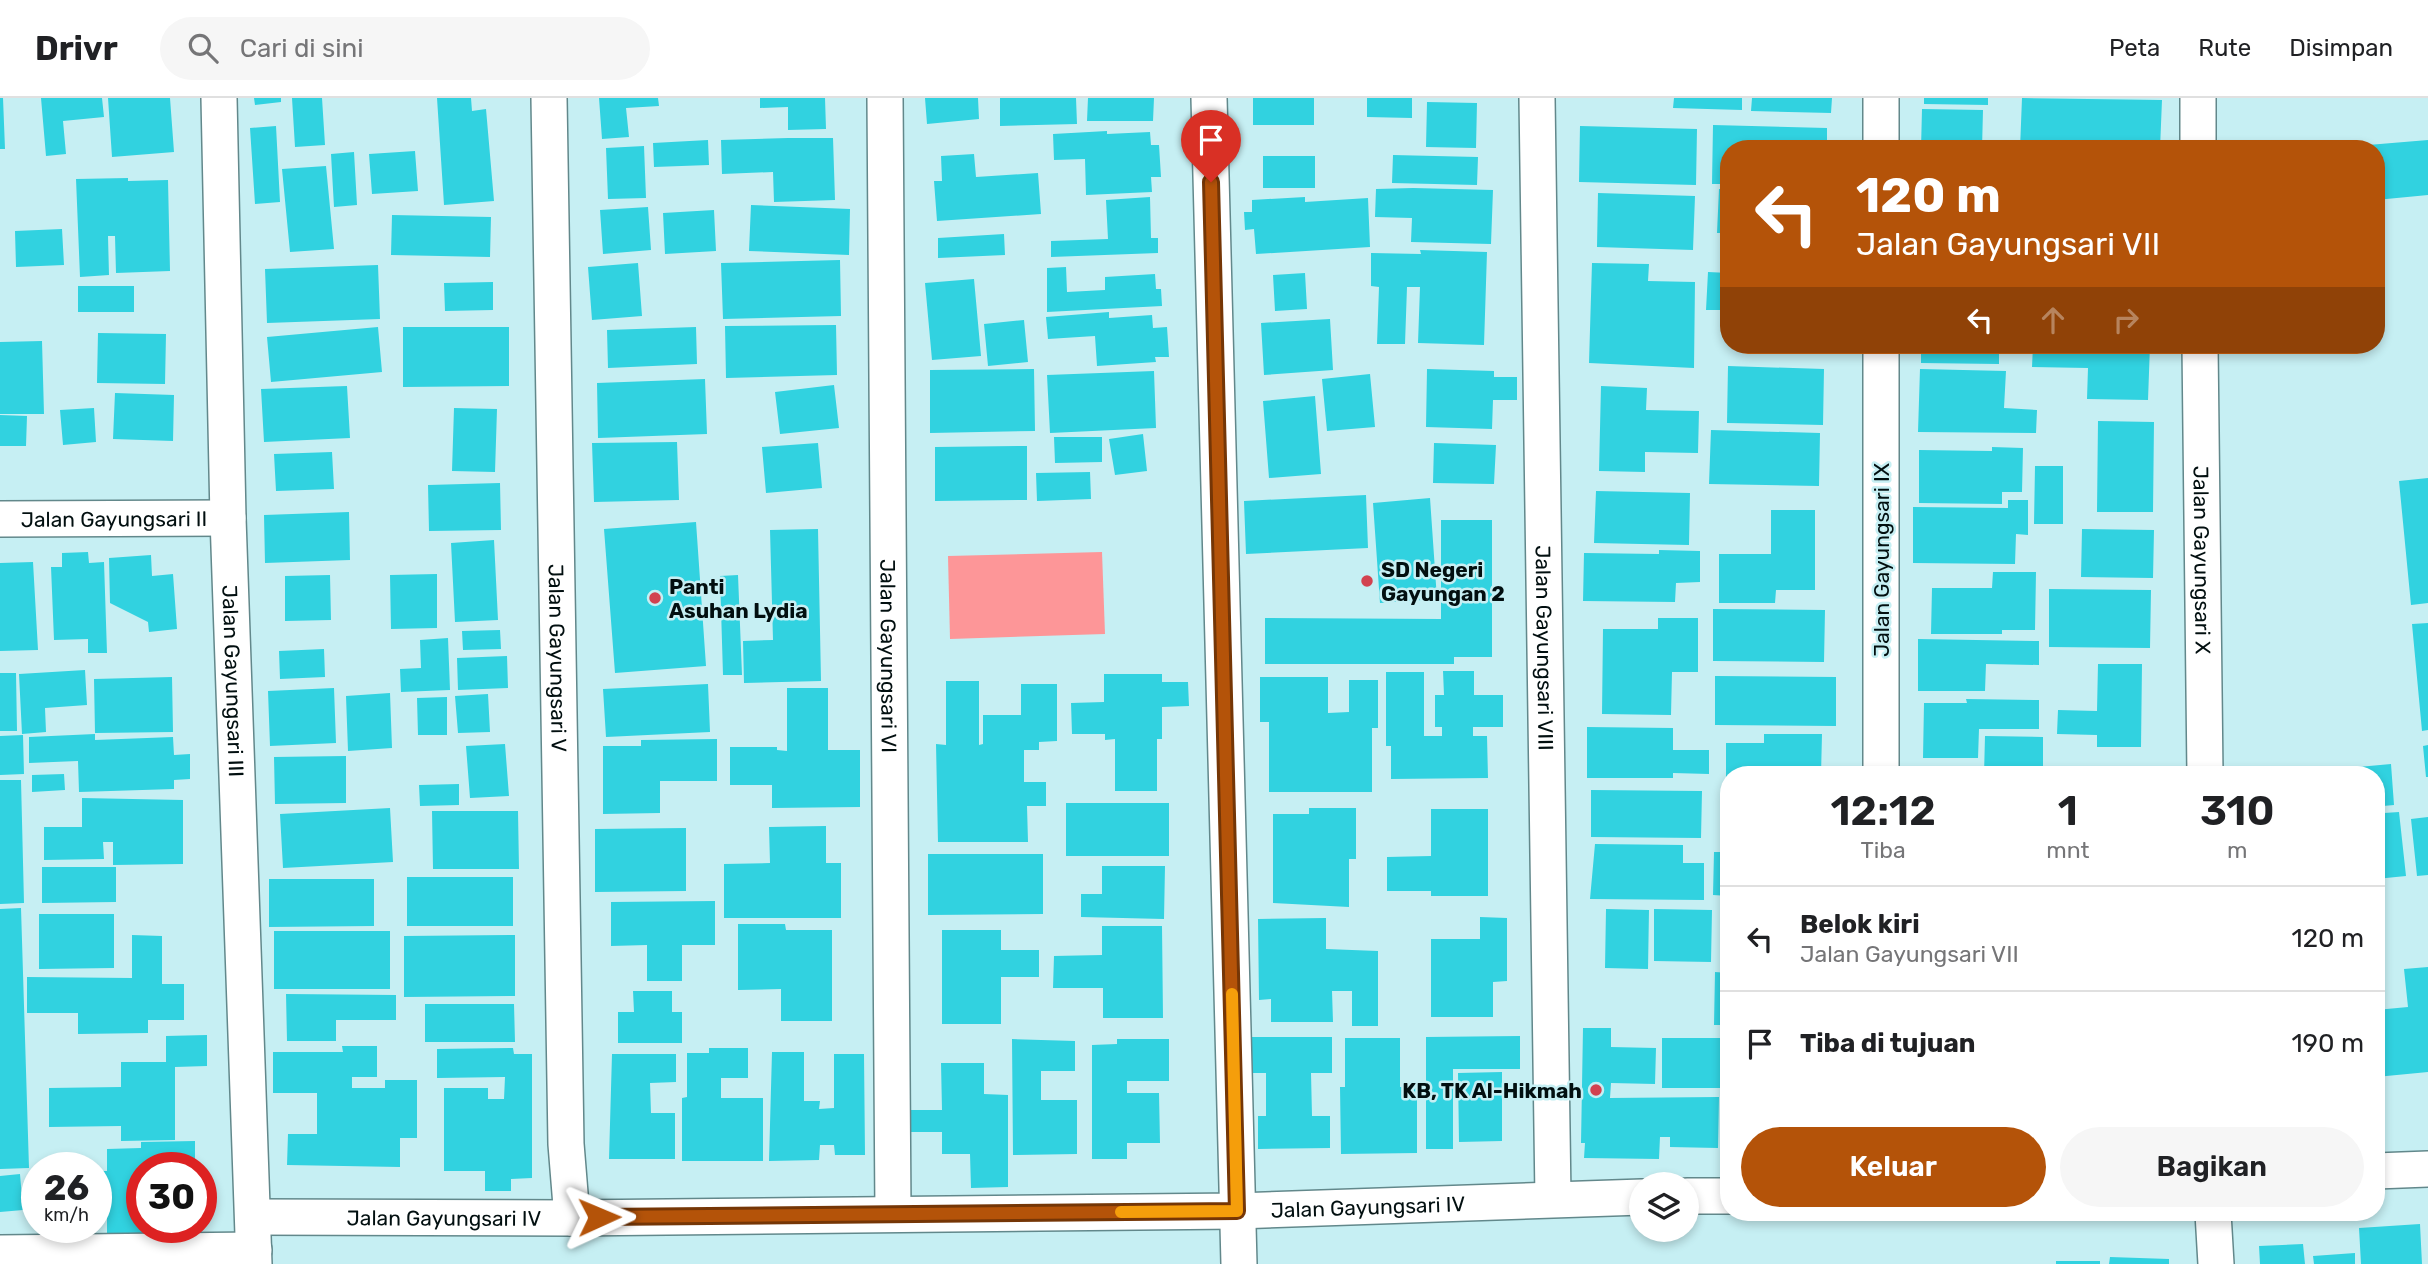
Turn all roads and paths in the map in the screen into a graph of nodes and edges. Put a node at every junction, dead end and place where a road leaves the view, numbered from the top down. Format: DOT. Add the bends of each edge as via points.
graph roads {
  1 [pos="219,98"];
  2 [pos="549,98"];
  3 [pos="886,98"];
  4 [pos="1209,98"];
  5 [pos="1537,98"];
  6 [pos="1881,98"];
  7 [pos="2198,98"];
  8 [pos="1881,140"];
  9 [pos="2198,140"];
  10 [pos="1881,354"];
  11 [pos="2200,354"];
  12 [pos="228,518"];
  13 [pos="0,519"];
  14 [pos="1881,766"];
  15 [pos="2205,766"];
  16 [pos="2428,1169"];
  17 [pos="2385,1171"];
  18 [pos="1699,1196"];
  19 [pos="1720,1196"];
  20 [pos="1629,1197"];
  21 [pos="1553,1198"];
  22 [pos="1237,1211"];
  23 [pos="893,1213"];
  24 [pos="572,1218"];
  25 [pos="2213,1221"];
  26 [pos="254,1244"];
  27 [pos="0,1253"];
  28 [pos="1239,1264"];
  29 [pos="2216,1264"];
  1 -- 12 [label="street, Jalan Gayungsari III"];
  2 -- 24 [label="street, Jalan Gayungsari V" via="566,1130"];
  3 -- 23 [label="street, Jalan Gayungsari VI"];
  4 -- 22 [label="street"];
  5 -- 21 [label="street, Jalan Gayungsari VIII"];
  6 -- 8 [label="street"];
  7 -- 9 [label="street"];
  10 -- 14 [label="street, Jalan Gayungsari IX"];
  11 -- 15 [label="street, Jalan Gayungsari X"];
  12 -- 13 [label="street, Jalan Gayungsari II"];
  12 -- 26 [label="street, Jalan Gayungsari III"];
  16 -- 17 [label="street"];
  18 -- 19 [label="street"];
  20 -- 21 [label="street, Jalan Gayungsari IV"];
  21 -- 22 [label="street, Jalan Gayungsari IV"];
  22 -- 23 [label="street, Jalan Gayungsari IV"];
  22 -- 28 [label="street"];
  23 -- 24 [label="street, Jalan Gayungsari IV"];
  24 -- 26 [label="street, Jalan Gayungsari IV"];
  25 -- 29 [label="street"];
  26 -- 27 [label="street, Jalan Gayungsari IV"];
}
